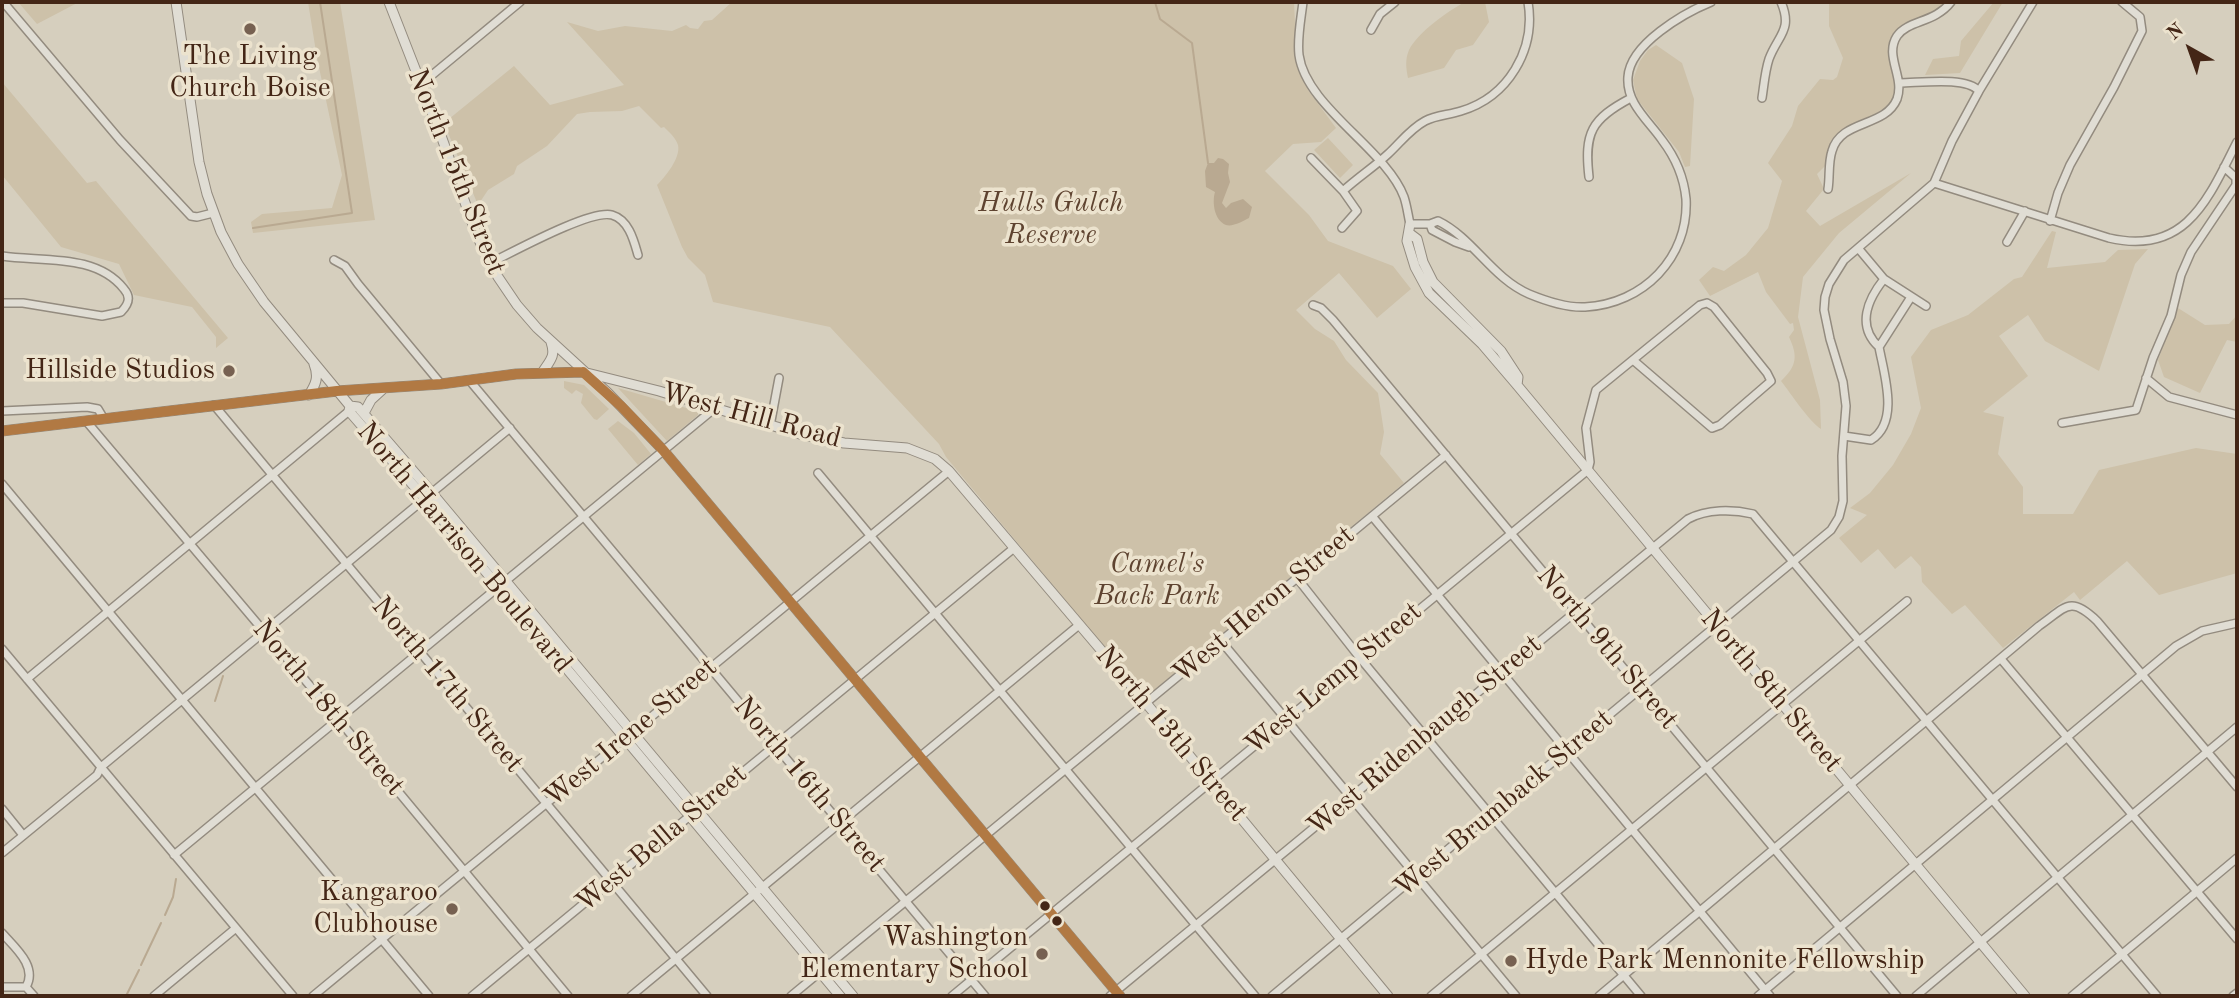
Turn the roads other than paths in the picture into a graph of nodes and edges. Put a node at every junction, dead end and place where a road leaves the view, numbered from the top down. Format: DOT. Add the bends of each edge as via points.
graph roads {
  1 [pos="176,2"];
  2 [pos="389,2"];
  3 [pos="520,2"];
  4 [pos="1303,2"];
  5 [pos="1395,2"];
  6 [pos="1528,2"];
  7 [pos="1712,2"];
  8 [pos="1781,2"];
  9 [pos="1951,2"];
  10 [pos="2033,2"];
  11 [pos="2122,2"];
  12 [pos="4,3"];
  13 [pos="1371,30"];
  14 [pos="1900,83"];
  15 [pos="420,85"];
  16 [pos="1979,91"];
  17 [pos="1631,98"];
  18 [pos="1762,98"];
  19 [pos="2237,142"];
  20 [pos="1311,158"];
  21 [pos="1379,161"];
  22 [pos="2224,167"];
  23 [pos="1819,172"];
  24 [pos="1830,173"];
  25 [pos="1589,177"];
  26 [pos="1934,184"];
  27 [pos="1828,189"];
  28 [pos="1343,191"];
  29 [pos="2025,211"];
  30 [pos="213,213"];
  31 [pos="2050,220"];
  32 [pos="1342,228"];
  33 [pos="1409,228"];
  34 [pos="2007,242"];
  35 [pos="1858,248"];
  36 [pos="638,255"];
  37 [pos="2,256"];
  38 [pos="334,260"];
  39 [pos="490,263"];
  40 [pos="1884,279"];
  41 [pos="1911,297"];
  42 [pos="2,303"];
  43 [pos="1313,305"];
  44 [pos="1926,306"];
  45 [pos="550,340"];
  46 [pos="1879,347"];
  47 [pos="312,359"];
  48 [pos="1633,360"];
  49 [pos="583,372"];
  50 [pos="542,373"];
  51 [pos="779,378"];
  52 [pos="2146,378"];
  53 [pos="470,381"];
  54 [pos="441,384"];
  55 [pos="383,389"];
  56 [pos="337,391"];
  57 [pos="309,395"];
  58 [pos="214,405"];
  59 [pos="715,408"];
  60 [pos="349,409"];
  61 [pos="2,411"];
  62 [pos="364,413"];
  63 [pos="2237,415"];
  64 [pos="104,419"];
  65 [pos="86,422"];
  66 [pos="2062,423"];
  67 [pos="770,426"];
  68 [pos="510,428"];
  69 [pos="2,431"];
  70 [pos="1844,436"];
  71 [pos="663,450"];
  72 [pos="917,451"];
  73 [pos="1446,455"];
  74 [pos="1588,470"];
  75 [pos="948,471"];
  76 [pos="818,473"];
  77 [pos="272,475"];
  78 [pos="2,484"];
  79 [pos="428,495"];
  80 [pos="583,516"];
  81 [pos="1372,516"];
  82 [pos="1511,533"];
  83 [pos="870,536"];
  84 [pos="190,543"];
  85 [pos="1014,548"];
  86 [pos="1653,548"];
  87 [pos="1793,563"];
  88 [pos="346,564"];
  89 [pos="1297,578"];
  90 [pos="502,584"];
  91 [pos="1436,595"];
  92 [pos="791,601"];
  93 [pos="1907,601"];
  94 [pos="1576,611"];
  95 [pos="108,612"];
  96 [pos="935,613"];
  97 [pos="2237,623"];
  98 [pos="1079,625"];
  99 [pos="1717,627"];
  100 [pos="264,631"];
  101 [pos="1221,641"];
  102 [pos="1859,641"];
  103 [pos="2,649"];
  104 [pos="419,652"];
  105 [pos="1360,658"];
  106 [pos="2001,659"];
  107 [pos="710,668"];
  108 [pos="1501,673"];
  109 [pos="2143,674"];
  110 [pos="27,679"];
  111 [pos="856,679"];
  112 [pos="1642,690"];
  113 [pos="1000,691"];
  114 [pos="180,701"];
  115 [pos="1146,703"];
  116 [pos="1782,704"];
  117 [pos="338,719"];
  118 [pos="1286,719"];
  119 [pos="1927,722"];
  120 [pos="2237,727"];
  121 [pos="628,735"];
  122 [pos="1425,736"];
  123 [pos="2067,737"];
  124 [pos="775,746"];
  125 [pos="1567,752"];
  126 [pos="2208,752"];
  127 [pos="921,757"];
  128 [pos="101,767"];
  129 [pos="1706,768"];
  130 [pos="1066,769"];
  131 [pos="1210,782"];
  132 [pos="1850,786"];
  133 [pos="2237,787"];
  134 [pos="254,789"];
  135 [pos="1351,797"];
  136 [pos="1992,800"];
  137 [pos="546,803"];
  138 [pos="2,809"];
  139 [pos="694,813"];
  140 [pos="1491,815"];
  141 [pos="2132,815"];
  142 [pos="840,823"];
  143 [pos="1632,830"];
  144 [pos="23,835"];
  145 [pos="987,835"];
  146 [pos="1131,848"];
  147 [pos="1774,849"];
  148 [pos="2,853"];
  149 [pos="174,855"];
  150 [pos="2237,858"];
  151 [pos="1275,859"];
  152 [pos="1916,864"];
  153 [pos="465,871"];
  154 [pos="1416,877"];
  155 [pos="2057,878"];
  156 [pos="611,881"];
  157 [pos="759,891"];
  158 [pos="2197,891"];
  159 [pos="1556,892"];
  160 [pos="906,901"];
  161 [pos="1700,912"];
  162 [pos="1051,914"];
  163 [pos="1196,925"];
  164 [pos="236,928"];
  165 [pos="1840,928"];
  166 [pos="2,933"];
  167 [pos="1341,939"];
  168 [pos="2237,939"];
  169 [pos="381,940"];
  170 [pos="1980,943"];
  171 [pos="529,949"];
  172 [pos="1481,954"];
  173 [pos="2122,954"];
  174 [pos="676,959"];
  175 [pos="824,969"];
  176 [pos="1624,975"];
  177 [pos="971,980"];
  178 [pos="26,986"];
  179 [pos="2,987"];
  180 [pos="1768,993"];
  181 [pos="159,995"];
  182 [pos="1116,995"];
  183 [pos="34,996"];
  184 [pos="293,996"];
  185 [pos="313,996"];
  186 [pos="429,996"];
  187 [pos="472,996"];
  188 [pos="568,996"];
  189 [pos="631,996"];
  190 [pos="707,996"];
  191 [pos="791,996"];
  192 [pos="840,996"];
  193 [pos="853,996"];
  194 [pos="952,996"];
  195 [pos="985,996"];
  196 [pos="1255,996"];
  197 [pos="1272,996"];
  198 [pos="1388,996"];
  199 [pos="1431,996"];
  200 [pos="1516,996"];
  201 [pos="1599,996"];
  202 [pos="1641,996"];
  203 [pos="1758,996"];
  204 [pos="1897,996"];
  205 [pos="1916,996"];
  206 [pos="2025,996"];
  207 [pos="2072,996"];
  208 [pos="2157,996"];
  1 -- 30 [label="street" via="199,162"];
  2 -- 15 [label="street, North 15th Street"];
  3 -- 15 [label="street"];
  4 -- 21 [label="street, North 8th Street" via="1299,56 1304,71 1325,103"];
  5 -- 13 [label="street" via="1380,14"];
  6 -- 21 [label="street" via="1529,33 1508,81 1479,104 1425,121"];
  7 -- 17 [label="street" via="1640,48 1629,66"];
  8 -- 18 [label="street" via="1785,29 1769,60"];
  9 -- 14 [label="street" via="1935,17 1899,33 1892,49"];
  10 -- 16 [label="street"];
  11 -- 31 [label="street" via="2140,17 2142,31 2070,165"];
  12 -- 30 [label="street" via="191,216"];
  14 -- 16 [label="street" via="1959,82"];
  14 -- 24 [label="street" via="1889,111 1841,136 1831,152"];
  15 -- 39 [label="street, North 15th Street"];
  16 -- 26 [label="street"];
  17 -- 25 [label="street" via="1607,112 1593,130 1588,140"];
  17 -- 33 [label="street" via="1670,153 1684,186 1686,215 1675,252 1642,290 1612,303 1583,307 1554,303 1525,293 1469,247 1432,230 1430,224"];
  19 -- 22 [label="street"];
  20 -- 28 [label="street"];
  21 -- 28 [label="street"];
  21 -- 33 [label="street, North 8th Street" via="1404,197"];
  22 -- 31 [label="street" via="2194,217 2159,239 2127,242"];
  22 -- 52 [label="street" via="2236,178 2236,185 2191,252"];
  23 -- 24 [label="street"];
  24 -- 27 [label="street"];
  26 -- 29 [label="street"];
  26 -- 35 [label="street"];
  28 -- 32 [label="street" via="1357,211"];
  29 -- 31 [label="street"];
  29 -- 34 [label="street"];
  30 -- 47 [label="street" via="252,286"];
  33 -- 74 [label="street, North 8th Street" via="1418,239 1433,282 1502,351 1518,377 1517,385"];
  35 -- 40 [label="street"];
  35 -- 70 [label="street" via="1836,271 1825,297 1827,325 1845,394"];
  36 -- 39 [label="street" via="624,223 606,214 560,229"];
  37 -- 42 [label="street" via="90,267 121,285 129,300 121,312 102,316"];
  38 -- 54 [label="street" via="345,266"];
  39 -- 45 [label="street, North 15th Street" via="517,305"];
  40 -- 41 [label="street"];
  40 -- 46 [label="street" via="1871,298 1865,320"];
  41 -- 44 [label="street"];
  41 -- 46 [label="street"];
  43 -- 73 [label="street, North 9th Street" via="1334,320"];
  45 -- 49 [label="street, North 15th Street"];
  45 -- 50 [label="street" via="554,353"];
  46 -- 70 [label="street" via="1888,397 1882,430 1871,440"];
  47 -- 56 [label="street"];
  47 -- 57 [label="street" via="317,373"];
  48 -- 48 [label="street" via="1707,303 1771,381 1712,428"];
  48 -- 74 [label="street" via="1598,388 1593,398 1586,428"];
  49 -- 50 [label="street, West Hill Road"];
  49 -- 59 [label="street, West Hill Road"];
  49 -- 71 [label="street, North 15th Street"];
  50 -- 53 [label="street, West Hill Road"];
  51 -- 67 [label="street"];
  52 -- 63 [label="street" via="2169,397"];
  52 -- 66 [label="street" via="2136,410"];
  53 -- 54 [label="street, West Hill Road"];
  53 -- 68 [label="street, North 16th Street"];
  54 -- 55 [label="street, West Hill Road"];
  55 -- 56 [label="street, West Hill Road"];
  55 -- 62 [label="street"];
  56 -- 57 [label="street, West Hill Road"];
  56 -- 60 [label="street"];
  57 -- 58 [label="street, West Hill Road"];
  58 -- 64 [label="street, West Hill Road"];
  58 -- 77 [label="street, North 17th Street"];
  59 -- 67 [label="street, West Hill Road"];
  59 -- 71 [label="street"];
  60 -- 62 [label="street, North Harrison Boulevard" via="358,407"];
  60 -- 77 [label="street"];
  60 -- 79 [label="street, North Harrison Boulevard"];
  61 -- 64 [label="street" via="87,407 98,409"];
  62 -- 79 [label="street, North Harrison Boulevard"];
  64 -- 65 [label="street, West Hill Road"];
  65 -- 69 [label="street, West Hill Road"];
  65 -- 84 [label="street, North 18th Street"];
  67 -- 72 [label="street, West Hill Road" via="844,443"];
  68 -- 79 [label="street"];
  68 -- 80 [label="street, North 16th Street"];
  70 -- 87 [label="street, West Brumback Street" via="1839,517 1831,530"];
  71 -- 80 [label="street"];
  71 -- 92 [label="street, North 15th Street"];
  72 -- 75 [label="street, North 13th Street"];
  73 -- 81 [label="street, West Heron Street"];
  73 -- 82 [label="street, North 9th Street"];
  74 -- 82 [label="street, West Lemp Street"];
  74 -- 86 [label="street, North 8th Street"];
  75 -- 83 [label="street, West Irene Street"];
  75 -- 85 [label="street, North 13th Street"];
  76 -- 83 [label="street"];
  77 -- 84 [label="street"];
  77 -- 88 [label="street, North 17th Street"];
  78 -- 95 [label="street"];
  79 -- 88 [label="street"];
  79 -- 90 [label="street, North Harrison Boulevard"];
  80 -- 90 [label="street"];
  80 -- 107 [label="street, North 16th Street"];
  81 -- 89 [label="street, West Heron Street"];
  81 -- 91 [label="street"];
  82 -- 91 [label="street, West Lemp Street"];
  82 -- 94 [label="street, North 9th Street"];
  83 -- 92 [label="street, West Irene Street"];
  83 -- 96 [label="street"];
  84 -- 95 [label="street"];
  84 -- 100 [label="street, North 18th Street"];
  85 -- 96 [label="street, West Bella Street"];
  85 -- 98 [label="street, North 13th Street"];
  86 -- 87 [label="street, West Ridenbaugh Street" via="1701,513 1740,511 1753,514"];
  86 -- 94 [label="street, West Ridenbaugh Street"];
  86 -- 99 [label="street, North 8th Street"];
  87 -- 99 [label="street, West Brumback Street"];
  87 -- 102 [label="street"];
  88 -- 100 [label="street"];
  88 -- 104 [label="street, North 17th Street"];
  89 -- 101 [label="street, West Heron Street"];
  89 -- 105 [label="street"];
  90 -- 104 [label="street"];
  90 -- 121 [label="street, North Harrison Boulevard"];
  91 -- 105 [label="street, West Lemp Street"];
  91 -- 108 [label="street"];
  92 -- 107 [label="street, West Irene Street"];
  92 -- 111 [label="street, North 15th Street"];
  93 -- 102 [label="street"];
  94 -- 108 [label="street, West Ridenbaugh Street"];
  94 -- 112 [label="street, North 9th Street"];
  95 -- 110 [label="street"];
  95 -- 114 [label="street"];
  96 -- 111 [label="street, West Bella Street"];
  96 -- 113 [label="street"];
  97 -- 109 [label="street" via="2190,637"];
  98 -- 113 [label="street"];
  98 -- 115 [label="street, North 13th Street"];
  99 -- 112 [label="street, West Brumback Street"];
  99 -- 116 [label="street, North 8th Street"];
  100 -- 114 [label="street"];
  100 -- 117 [label="street, North 18th Street"];
  101 -- 115 [label="street, West Heron Street"];
  101 -- 118 [label="street"];
  102 -- 116 [label="street"];
  102 -- 119 [label="street"];
  103 -- 110 [label="street"];
  104 -- 117 [label="street"];
  104 -- 137 [label="street, North 17th Street"];
  105 -- 118 [label="street, West Lemp Street"];
  105 -- 122 [label="street"];
  106 -- 109 [label="street" via="2039,626 2073,605 2086,610"];
  106 -- 119 [label="street"];
  106 -- 123 [label="street"];
  107 -- 121 [label="street, West Irene Street"];
  107 -- 124 [label="street, North 16th Street"];
  108 -- 122 [label="street, West Ridenbaugh Street"];
  108 -- 125 [label="street"];
  109 -- 123 [label="street"];
  109 -- 126 [label="street"];
  110 -- 128 [label="street"];
  111 -- 124 [label="street, West Bella Street"];
  111 -- 127 [label="street, North 15th Street"];
  112 -- 125 [label="street, West Brumback Street"];
  112 -- 129 [label="street, North 9th Street"];
  113 -- 127 [label="street"];
  113 -- 130 [label="street"];
  114 -- 128 [label="street"];
  114 -- 134 [label="street"];
  115 -- 130 [label="street, West Heron Street"];
  115 -- 131 [label="street, North 13th Street"];
  116 -- 129 [label="street"];
  116 -- 132 [label="street, North 8th Street"];
  117 -- 134 [label="street"];
  117 -- 153 [label="street, North 18th Street"];
  118 -- 131 [label="street, West Lemp Street"];
  118 -- 135 [label="street"];
  119 -- 132 [label="street"];
  119 -- 136 [label="street"];
  120 -- 126 [label="street"];
  121 -- 137 [label="street, West Irene Street"];
  121 -- 139 [label="street, North Harrison Boulevard"];
  122 -- 135 [label="street, West Ridenbaugh Street"];
  122 -- 140 [label="street"];
  123 -- 136 [label="street"];
  123 -- 141 [label="street"];
  124 -- 139 [label="street, West Bella Street"];
  124 -- 142 [label="street, North 16th Street"];
  125 -- 140 [label="street, West Brumback Street"];
  125 -- 143 [label="street"];
  126 -- 133 [label="street"];
  126 -- 141 [label="street"];
  127 -- 142 [label="street"];
  127 -- 145 [label="street, North 15th Street"];
  128 -- 144 [label="street"];
  128 -- 149 [label="street"];
  129 -- 143 [label="street"];
  129 -- 147 [label="street, North 9th Street"];
  130 -- 145 [label="street, West Heron Street"];
  130 -- 146 [label="street"];
  131 -- 146 [label="street, West Lemp Street"];
  131 -- 151 [label="street, North 13th Street"];
  132 -- 147 [label="street"];
  132 -- 152 [label="street, North 8th Street"];
  134 -- 149 [label="street"];
  134 -- 169 [label="street"];
  135 -- 151 [label="street, West Ridenbaugh Street"];
  135 -- 154 [label="street"];
  136 -- 152 [label="street"];
  136 -- 155 [label="street"];
  137 -- 153 [label="street, West Irene Street"];
  137 -- 156 [label="street, North 17th Street"];
  138 -- 144 [label="street"];
  139 -- 156 [label="street, West Bella Street"];
  139 -- 157 [label="street, North Harrison Boulevard"];
  140 -- 154 [label="street, West Brumback Street"];
  140 -- 159 [label="street"];
  141 -- 155 [label="street"];
  141 -- 158 [label="street"];
  142 -- 157 [label="street"];
  142 -- 160 [label="street, North 16th Street"];
  143 -- 159 [label="street"];
  143 -- 161 [label="street"];
  144 -- 148 [label="street"];
  145 -- 160 [label="street, West Heron Street"];
  145 -- 162 [label="street, North 15th Street"];
  146 -- 162 [label="street, West Lemp Street"];
  146 -- 163 [label="street"];
  147 -- 161 [label="street"];
  147 -- 165 [label="street, North 9th Street"];
  149 -- 164 [label="street"];
  150 -- 158 [label="street"];
  151 -- 163 [label="street, West Ridenbaugh Street"];
  151 -- 167 [label="street, North 13th Street"];
  152 -- 165 [label="street"];
  152 -- 170 [label="street, North 8th Street"];
  153 -- 169 [label="street, West Irene Street"];
  153 -- 171 [label="street, North 18th Street"];
  154 -- 167 [label="street, West Brumback Street"];
  154 -- 172 [label="street"];
  155 -- 170 [label="street"];
  155 -- 173 [label="street"];
  156 -- 171 [label="street, West Bella Street"];
  156 -- 174 [label="street, North 17th Street"];
  157 -- 174 [label="street"];
  157 -- 175 [label="street, North Harrison Boulevard"];
  158 -- 168 [label="street"];
  158 -- 173 [label="street"];
  159 -- 172 [label="street"];
  159 -- 176 [label="street"];
  160 -- 175 [label="street, West Heron Street"];
  160 -- 177 [label="street, North 16th Street"];
  161 -- 176 [label="street"];
  161 -- 180 [label="street"];
  162 -- 177 [label="street, West Lemp Street"];
  162 -- 182 [label="street, North 15th Street"];
  163 -- 182 [label="street, West Ridenbaugh Street"];
  163 -- 196 [label="street"];
  164 -- 181 [label="street"];
  164 -- 184 [label="street"];
  165 -- 180 [label="street"];
  165 -- 204 [label="street, North 9th Street"];
  166 -- 178 [label="street" via="27,962 30,976"];
  167 -- 197 [label="street, West Brumback Street"];
  167 -- 198 [label="street, North 13th Street"];
  169 -- 185 [label="street, West Irene Street"];
  169 -- 186 [label="street"];
  170 -- 205 [label="street"];
  170 -- 206 [label="street, North 8th Street"];
  171 -- 187 [label="street, West Bella Street"];
  171 -- 188 [label="street, North 18th Street"];
  172 -- 199 [label="street"];
  172 -- 200 [label="street"];
  173 -- 207 [label="street"];
  173 -- 208 [label="street"];
  174 -- 189 [label="street"];
  174 -- 190 [label="street, North 17th Street"];
  175 -- 191 [label="street, West Heron Street"];
  175 -- 192 [label="street, North Harrison Boulevard"];
  175 -- 193 [label="street, North Harrison Boulevard"];
  176 -- 201 [label="street"];
  176 -- 202 [label="street"];
  177 -- 194 [label="street, West Lemp Street"];
  177 -- 195 [label="street, North 16th Street"];
  178 -- 179 [label="street"];
  178 -- 183 [label="street"];
  180 -- 203 [label="street"];
}
